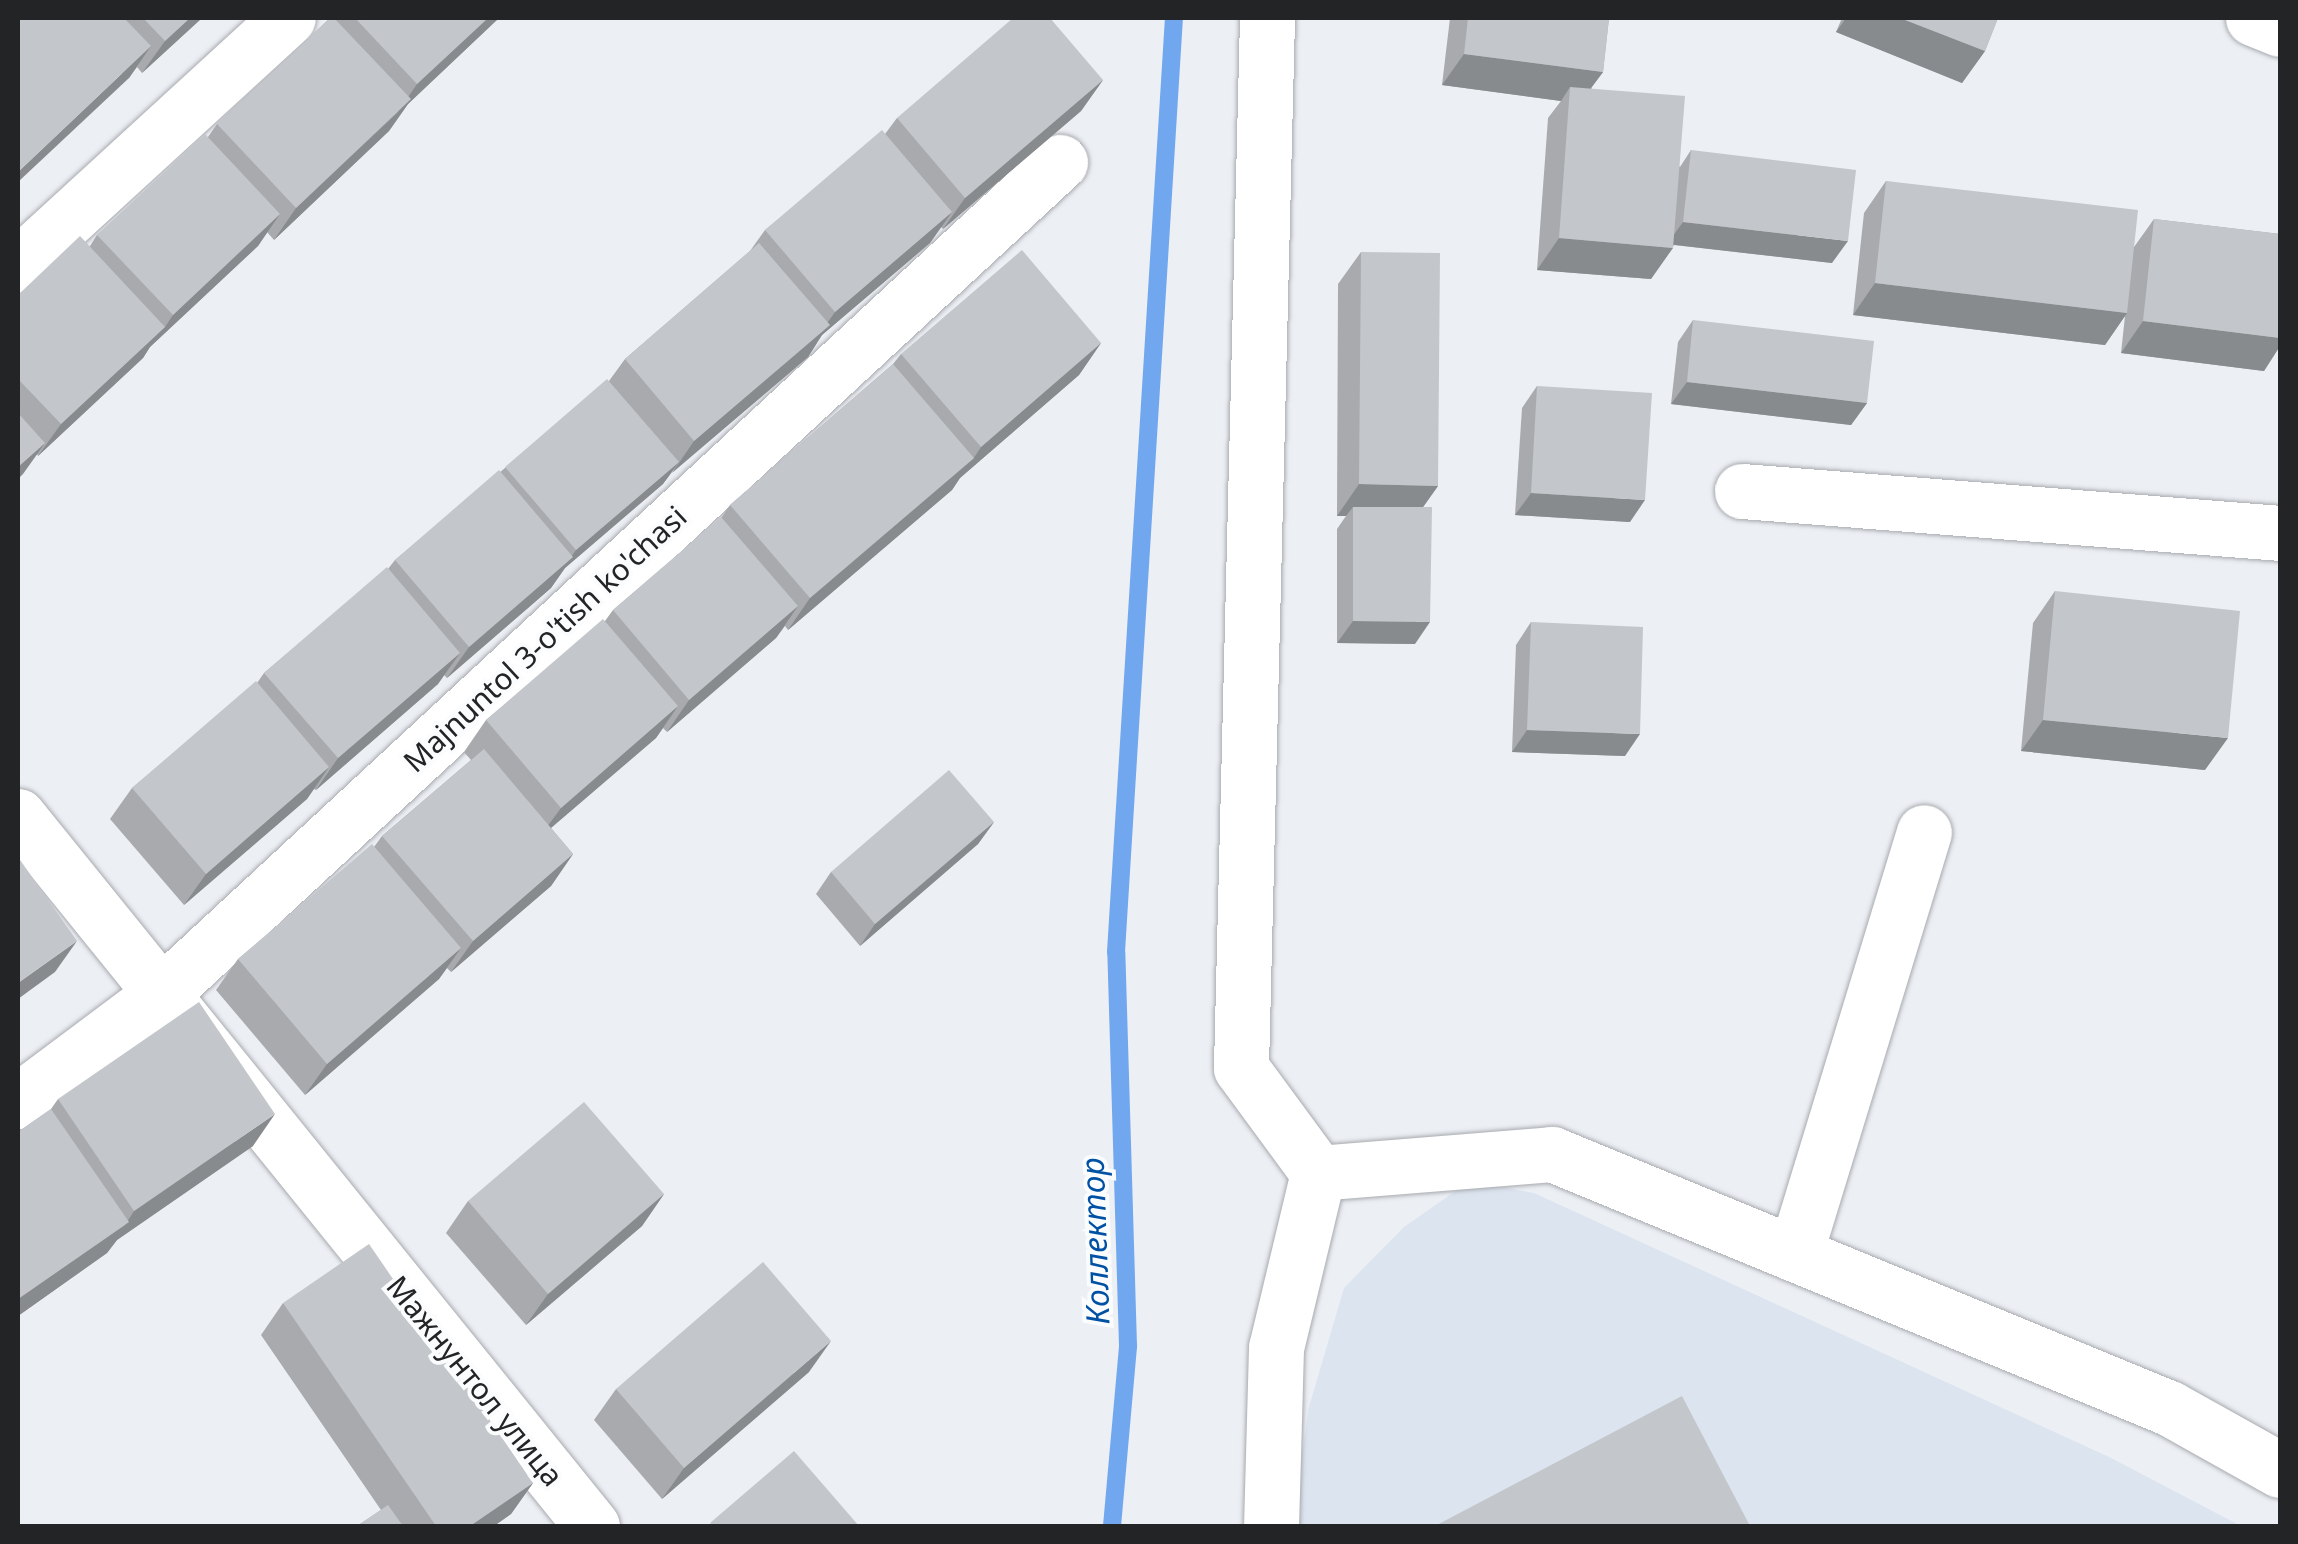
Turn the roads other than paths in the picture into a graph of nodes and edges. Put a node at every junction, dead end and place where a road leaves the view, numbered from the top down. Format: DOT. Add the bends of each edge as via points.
graph roads {
  1 [pos="288,18"];
  2 [pos="1267,18"];
  3 [pos="2252,18"];
  4 [pos="2280,28"];
  5 [pos="1060,162"];
  6 [pos="18,265"];
  7 [pos="1742,490"];
  8 [pos="2280,532"];
  9 [pos="18,816"];
  10 [pos="1924,832"];
  11 [pos="161,994"];
  12 [pos="18,1100"];
  13 [pos="1318,1172"];
  14 [pos="1795,1254"];
  15 [pos="2280,1470"];
  16 [pos="582,1523"];
  17 [pos="1271,1526"];
  1 -- 6 [label="street"];
  2 -- 13 [label="street" via="1241,1068"];
  3 -- 4 [label="street"];
  5 -- 11 [label="street, Majnuntol 3-o'tish ko'chasi"];
  7 -- 8 [label="street"];
  9 -- 11 [label="street, Мажнунтол улица"];
  10 -- 14 [label="street"];
  11 -- 12 [label="street, Majnuntol 3-o'tish ko'chasi"];
  11 -- 16 [label="street, Мажнунтол улица"];
  13 -- 14 [label="street" via="1552,1154"];
  13 -- 17 [label="street" via="1276,1348"];
  14 -- 15 [label="street" via="2169,1408"];
}
